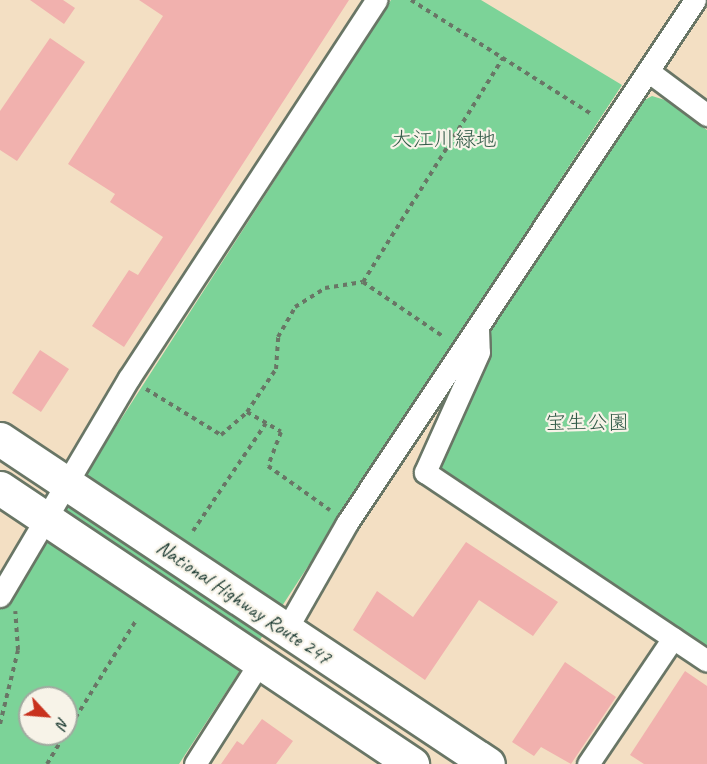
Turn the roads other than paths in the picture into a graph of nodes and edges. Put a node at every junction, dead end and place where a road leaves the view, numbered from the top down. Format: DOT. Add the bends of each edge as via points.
graph roads {
  1 [pos="376,0"];
  2 [pos="695,0"];
  3 [pos="648,70"];
  4 [pos="707,115"];
  5 [pos="478,328"];
  6 [pos="0,439"];
  7 [pos="67,483"];
  8 [pos="0,488"];
  9 [pos="46,519"];
  10 [pos="0,596"];
  11 [pos="286,630"];
  12 [pos="673,638"];
  13 [pos="707,661"];
  14 [pos="260,662"];
  15 [pos="195,764"];
  16 [pos="412,764"];
  17 [pos="488,764"];
  18 [pos="588,764"];
  1 -- 7 [label="street" via="129,378"];
  2 -- 3 [label="street"];
  3 -- 4 [label="street"];
  3 -- 5 [label="street"];
  5 -- 11 [label="street" via="347,523"];
  5 -- 12 [label="street" via="479,352 425,472"];
  6 -- 7 [label="highway, National Highway Route 247"];
  7 -- 9 [label="street"];
  7 -- 11 [label="highway, National Highway Route 247"];
  8 -- 9 [label="highway, National Highway Route 247"];
  9 -- 10 [label="street"];
  9 -- 14 [label="highway, National Highway Route 247"];
  11 -- 17 [label="highway, National Highway Route 247"];
  12 -- 13 [label="street"];
  12 -- 18 [label="street"];
  14 -- 15 [label="street"];
  14 -- 16 [label="highway, National Highway Route 247"];
}
